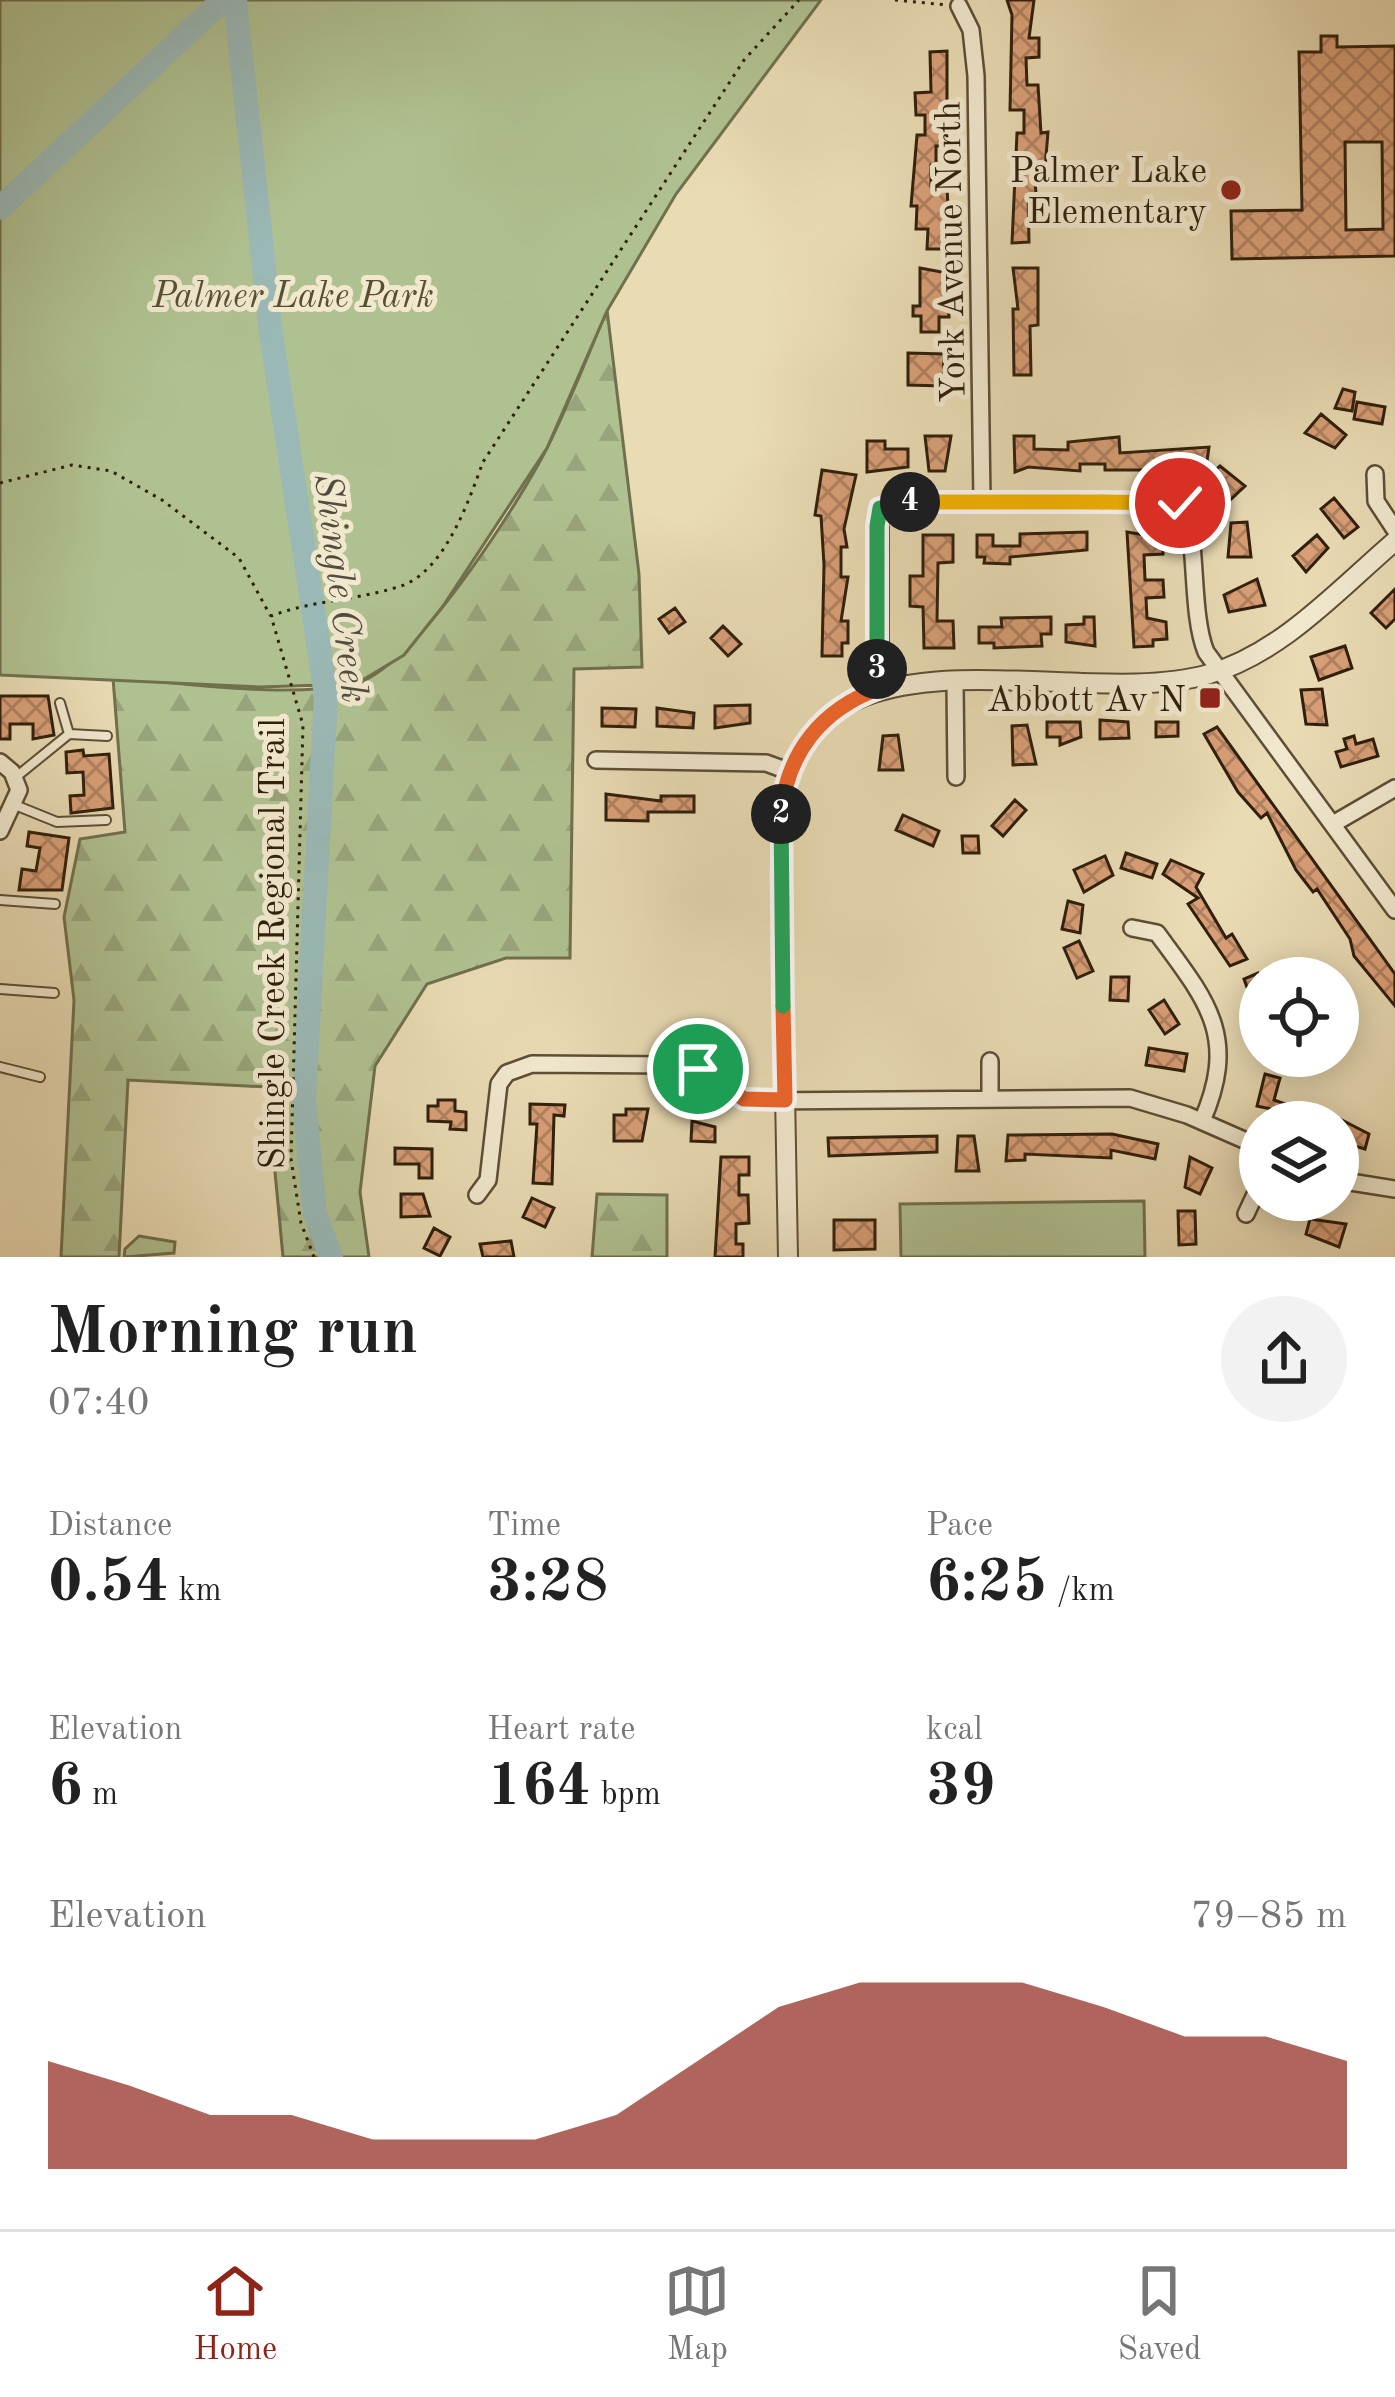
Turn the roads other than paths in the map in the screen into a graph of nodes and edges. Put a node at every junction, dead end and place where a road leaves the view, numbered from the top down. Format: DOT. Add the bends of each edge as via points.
graph roads {
  1 [pos="958,5"];
  2 [pos="1375,474"];
  3 [pos="982,501"];
  4 [pos="1395,530"];
  5 [pos="1395,541"];
  6 [pos="1221,670"];
  7 [pos="955,683"];
  8 [pos="880,688"];
  9 [pos="60,703"];
  10 [pos="69,734"];
  11 [pos="107,736"];
  12 [pos="596,760"];
  13 [pos="0,762"];
  14 [pos="788,771"];
  15 [pos="956,777"];
  16 [pos="15,778"];
  17 [pos="1395,788"];
  18 [pos="14,804"];
  19 [pos="106,820"];
  20 [pos="1333,824"];
  21 [pos="0,831"];
  22 [pos="0,900"];
  23 [pos="55,904"];
  24 [pos="1395,910"];
  25 [pos="1132,928"];
  26 [pos="0,989"];
  27 [pos="54,993"];
  28 [pos="990,1061"];
  29 [pos="0,1067"];
  30 [pos="40,1077"];
  31 [pos="990,1097"];
  32 [pos="785,1100"];
  33 [pos="1202,1121"];
  34 [pos="1239,1138"];
  35 [pos="1359,1184"];
  36 [pos="1395,1190"];
  37 [pos="477,1195"];
  38 [pos="788,1257"];
  1 -- 3 [label="street, York Avenue North" via="976,76"];
  2 -- 4 [label="street" via="1376,501"];
  3 -- 6 [label="street" via="1168,502 1186,509 1195,622"];
  3 -- 8 [label="street" via="880,508"];
  5 -- 6 [label="street" via="1291,630"];
  6 -- 7 [label="street" via="1163,680"];
  6 -- 20 [label="street"];
  7 -- 8 [label="street"];
  7 -- 15 [label="street"];
  8 -- 14 [label="street" via="828,716"];
  9 -- 10 [label="lane"];
  10 -- 11 [label="lane"];
  10 -- 16 [label="lane"];
  12 -- 14 [label="street" via="766,763"];
  13 -- 16 [label="street"];
  14 -- 32 [label="street" via="780,836"];
  16 -- 18 [label="street"];
  17 -- 20 [label="street"];
  18 -- 19 [label="lane" via="57,821"];
  18 -- 21 [label="street"];
  20 -- 24 [label="street"];
  22 -- 23 [label="lane"];
  25 -- 33 [label="street" via="1157,933 1211,1012 1220,1059"];
  26 -- 27 [label="lane"];
  28 -- 31 [label="street"];
  29 -- 30 [label="lane"];
  31 -- 32 [label="street"];
  31 -- 33 [label="street" via="1130,1098"];
  32 -- 37 [label="street" via="744,1099 688,1067 518,1066 499,1084 488,1180"];
  32 -- 38 [label="street"];
  33 -- 34 [label="street"];
  35 -- 36 [label="street"];
}
